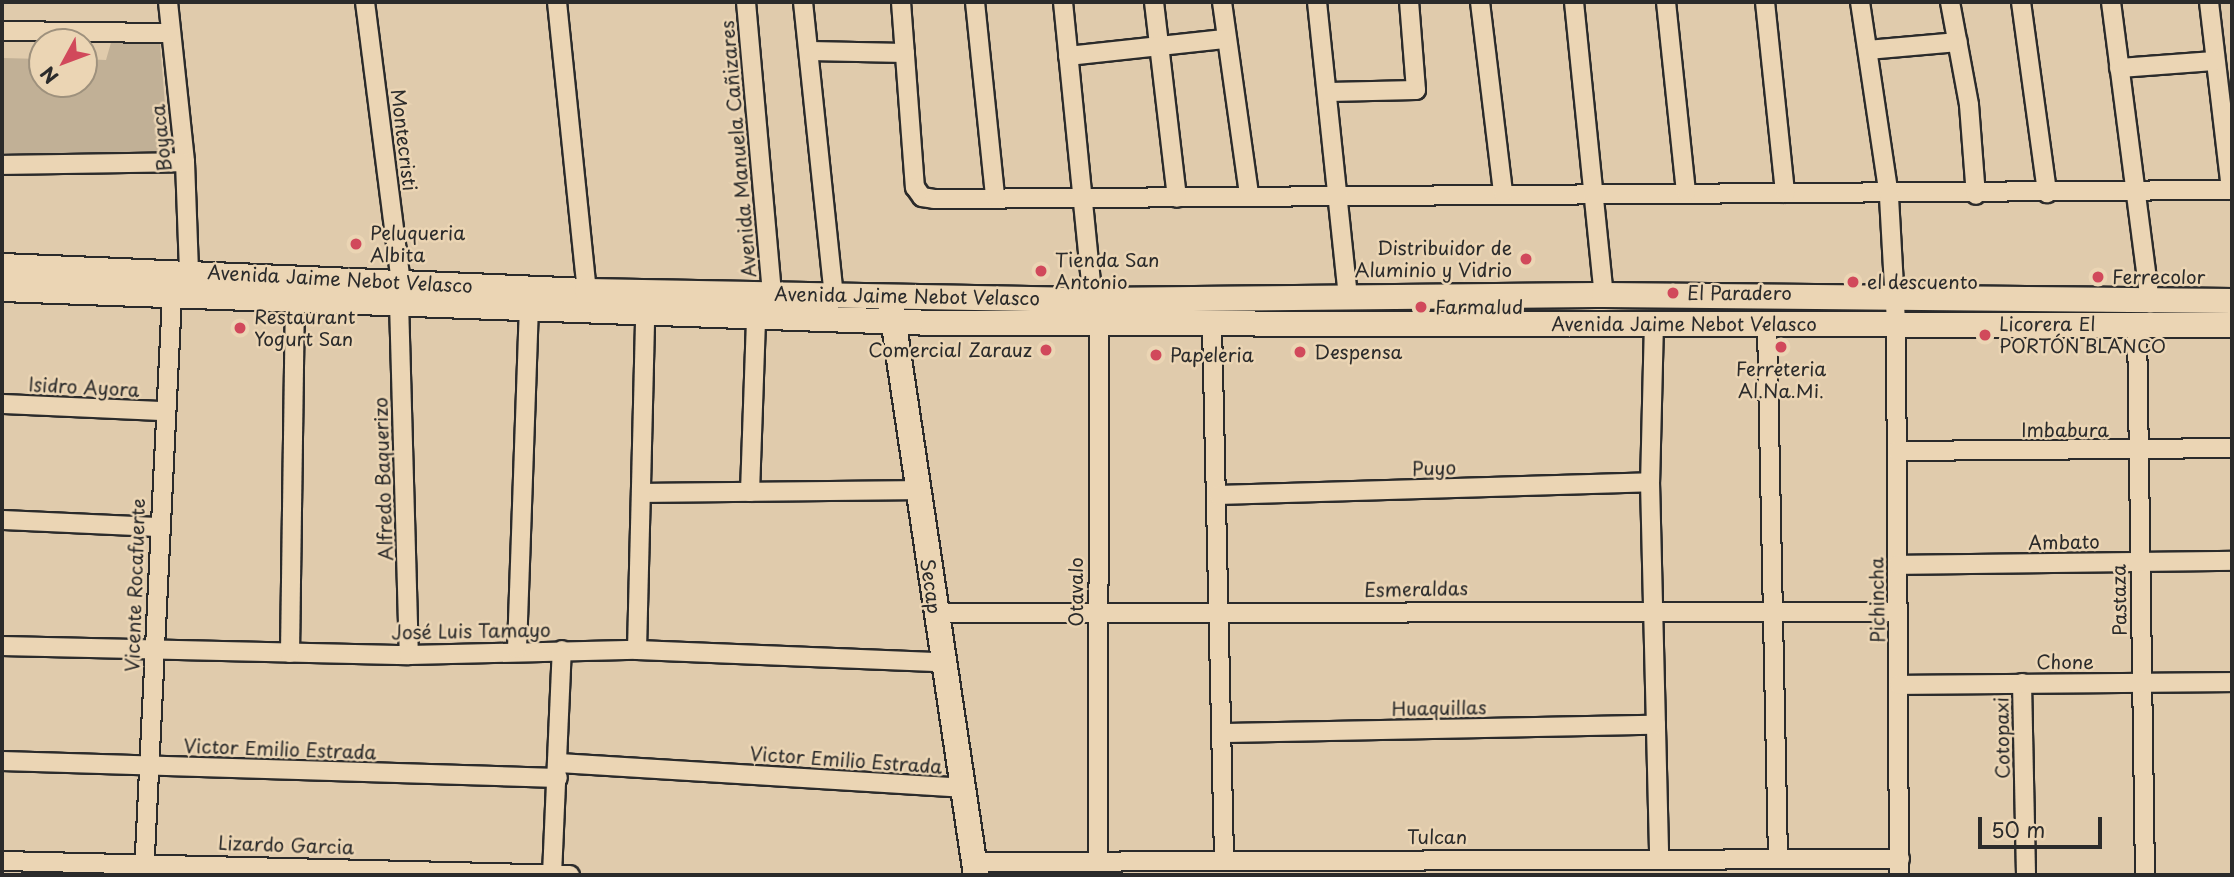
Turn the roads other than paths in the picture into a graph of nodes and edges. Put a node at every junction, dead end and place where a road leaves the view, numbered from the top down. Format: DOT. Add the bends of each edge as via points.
graph roads {
  1 [pos="167,2"];
  2 [pos="365,2"];
  3 [pos="557,2"];
  4 [pos="746,2"];
  5 [pos="803,2"];
  6 [pos="901,2"];
  7 [pos="975,2"];
  8 [pos="1063,2"];
  9 [pos="1154,2"];
  10 [pos="1222,2"];
  11 [pos="1317,2"];
  12 [pos="1409,2"];
  13 [pos="1480,2"];
  14 [pos="1574,2"];
  15 [pos="1666,2"];
  16 [pos="1765,2"];
  17 [pos="1860,2"];
  18 [pos="1950,2"];
  19 [pos="2021,2"];
  20 [pos="2111,2"];
  21 [pos="2209,2"];
  22 [pos="2,31"];
  23 [pos="171,33"];
  24 [pos="1224,39"];
  25 [pos="1958,42"];
  26 [pos="1159,50"];
  27 [pos="1868,50"];
  28 [pos="810,51"];
  29 [pos="905,53"];
  30 [pos="1069,56"];
  31 [pos="2215,61"];
  32 [pos="2119,68"];
  33 [pos="1329,92"];
  34 [pos="186,162"];
  35 [pos="2,165"];
  36 [pos="2231,190"];
  37 [pos="1597,192"];
  38 [pos="1686,192"];
  39 [pos="1503,193"];
  40 [pos="1785,193"];
  41 [pos="2047,193"];
  42 [pos="2139,193"];
  43 [pos="1249,195"];
  44 [pos="1340,195"];
  45 [pos="1976,195"];
  46 [pos="995,197"];
  47 [pos="1889,197"];
  48 [pos="1177,198"];
  49 [pos="1083,201"];
  50 [pos="2,266"];
  51 [pos="189,270"];
  52 [pos="2,289"];
  53 [pos="587,291"];
  54 [pos="400,293"];
  55 [pos="834,295"];
  56 [pos="1604,295"];
  57 [pos="172,296"];
  58 [pos="892,296"];
  59 [pos="1348,298"];
  60 [pos="1894,298"];
  61 [pos="295,300"];
  62 [pos="1093,300"];
  63 [pos="2232,301"];
  64 [pos="787,302"];
  65 [pos="2150,303"];
  66 [pos="529,309"];
  67 [pos="645,314"];
  68 [pos="756,318"];
  69 [pos="890,322"];
  70 [pos="1654,322"];
  71 [pos="1896,323"];
  72 [pos="1212,325"];
  73 [pos="1767,325"];
  74 [pos="2137,325"];
  75 [pos="2232,325"];
  76 [pos="1099,326"];
  77 [pos="2,404"];
  78 [pos="163,411"];
  79 [pos="2232,449"];
  80 [pos="1897,451"];
  81 [pos="2139,451"];
  82 [pos="1650,482"];
  83 [pos="917,491"];
  84 [pos="750,492"];
  85 [pos="646,493"];
  86 [pos="1218,495"];
  87 [pos="2,520"];
  88 [pos="159,527"];
  89 [pos="2232,561"];
  90 [pos="2140,562"];
  91 [pos="1897,565"];
  92 [pos="1653,608"];
  93 [pos="1770,610"];
  94 [pos="1898,611"];
  95 [pos="1221,612"];
  96 [pos="935,613"];
  97 [pos="1097,614"];
  98 [pos="2,646"];
  99 [pos="517,649"];
  100 [pos="562,650"];
  101 [pos="637,650"];
  102 [pos="153,651"];
  103 [pos="290,653"];
  104 [pos="409,655"];
  105 [pos="942,662"];
  106 [pos="2141,682"];
  107 [pos="2232,682"];
  108 [pos="2022,683"];
  109 [pos="1899,685"];
  110 [pos="1656,725"];
  111 [pos="1222,733"];
  112 [pos="2,761"];
  113 [pos="149,767"];
  114 [pos="558,770"];
  115 [pos="962,788"];
  116 [pos="1224,856"];
  117 [pos="1098,858"];
  118 [pos="1659,858"];
  119 [pos="1779,859"];
  120 [pos="2,861"];
  121 [pos="1310,866"];
  122 [pos="1552,867"];
  123 [pos="1899,867"];
  124 [pos="975,868"];
  125 [pos="145,869"];
  126 [pos="558,875"];
  127 [pos="2026,875"];
  128 [pos="2144,875"];
  1 -- 23 [label="street, Boyaca"];
  2 -- 54 [label="street, Montecristi"];
  3 -- 53 [label="street"];
  4 -- 64 [label="street, Avenida Manuela Cañizares"];
  5 -- 28 [label="street"];
  6 -- 29 [label="street"];
  7 -- 46 [label="street"];
  8 -- 30 [label="street"];
  9 -- 26 [label="street"];
  10 -- 24 [label="street"];
  11 -- 33 [label="street"];
  12 -- 33 [label="street" via="1416,90"];
  13 -- 39 [label="street"];
  14 -- 37 [label="street"];
  15 -- 38 [label="street"];
  16 -- 40 [label="street"];
  17 -- 27 [label="street, Pichincha"];
  18 -- 25 [label="street"];
  19 -- 41 [label="street"];
  20 -- 32 [label="street"];
  21 -- 31 [label="street"];
  22 -- 23 [label="street"];
  23 -- 34 [label="street, Boyaca"];
  24 -- 26 [label="street"];
  24 -- 43 [label="street"];
  25 -- 27 [label="street"];
  25 -- 45 [label="street"];
  26 -- 30 [label="street"];
  26 -- 48 [label="street"];
  27 -- 47 [label="street, Pichincha"];
  28 -- 29 [label="street"];
  28 -- 55 [label="street"];
  29 -- 46 [label="street" via="915,187 922,197"];
  30 -- 49 [label="street"];
  31 -- 32 [label="street"];
  31 -- 36 [label="street"];
  32 -- 42 [label="street"];
  33 -- 44 [label="street"];
  34 -- 35 [label="street"];
  34 -- 51 [label="street, Boyaca"];
  36 -- 42 [label="street"];
  37 -- 38 [label="street"];
  37 -- 39 [label="street"];
  37 -- 56 [label="street"];
  38 -- 40 [label="street"];
  39 -- 44 [label="street"];
  40 -- 47 [label="street"];
  41 -- 42 [label="street"];
  41 -- 45 [label="street"];
  42 -- 65 [label="street"];
  43 -- 44 [label="street"];
  43 -- 48 [label="street"];
  44 -- 59 [label="street"];
  45 -- 47 [label="street"];
  46 -- 49 [label="street"];
  47 -- 60 [label="street, Pichincha"];
  48 -- 49 [label="street"];
  49 -- 62 [label="street"];
  50 -- 51 [label="main road, Avenida Jaime Nebot Velasco"];
  51 -- 54 [label="main road, Avenida Jaime Nebot Velasco"];
  52 -- 57 [label="main road, Avenida Jaime Nebot Velasco"];
  53 -- 54 [label="main road, Avenida Jaime Nebot Velasco"];
  53 -- 64 [label="main road, Avenida Jaime Nebot Velasco"];
  54 -- 61 [label="main road, Avenida Jaime Nebot Velasco"];
  54 -- 66 [label="main road, Avenida Jaime Nebot Velasco"];
  54 -- 104 [label="street, Alfredo Baquerizo"];
  55 -- 58 [label="main road, Avenida Jaime Nebot Velasco"];
  55 -- 64 [label="main road, Avenida Jaime Nebot Velasco"];
  56 -- 59 [label="main road, Avenida Jaime Nebot Velasco"];
  56 -- 60 [label="main road, Avenida Jaime Nebot Velasco"];
  57 -- 61 [label="main road, Avenida Jaime Nebot Velasco"];
  57 -- 78 [label="street, Vicente Rocafuerte"];
  58 -- 62 [label="main road, Avenida Jaime Nebot Velasco"];
  58 -- 69 [label="main road, Secap"];
  59 -- 62 [label="main road, Avenida Jaime Nebot Velasco"];
  60 -- 65 [label="main road, Avenida Jaime Nebot Velasco"];
  60 -- 71 [label="street, Pichincha"];
  61 -- 103 [label="street"];
  63 -- 65 [label="main road, Avenida Jaime Nebot Velasco"];
  64 -- 68 [label="main road, Avenida Jaime Nebot Velasco"];
  64 -- 69 [label="main road, Avenida Jaime Nebot Velasco"];
  66 -- 67 [label="main road, Avenida Jaime Nebot Velasco"];
  66 -- 99 [label="street"];
  67 -- 68 [label="main road, Avenida Jaime Nebot Velasco"];
  67 -- 85 [label="street"];
  68 -- 84 [label="street"];
  69 -- 76 [label="main road, Avenida Jaime Nebot Velasco"];
  69 -- 83 [label="main road, Secap"];
  70 -- 72 [label="main road, Avenida Jaime Nebot Velasco"];
  70 -- 73 [label="main road, Avenida Jaime Nebot Velasco"];
  70 -- 82 [label="street"];
  71 -- 73 [label="main road, Avenida Jaime Nebot Velasco"];
  71 -- 74 [label="main road, Avenida Jaime Nebot Velasco"];
  71 -- 80 [label="street, Pichincha"];
  72 -- 76 [label="main road, Avenida Jaime Nebot Velasco"];
  72 -- 86 [label="street"];
  73 -- 93 [label="street"];
  74 -- 75 [label="main road, Avenida Jaime Nebot Velasco"];
  74 -- 81 [label="street, Pastaza"];
  76 -- 97 [label="street, Otavalo"];
  77 -- 78 [label="street, Isidro Ayora"];
  78 -- 88 [label="street, Vicente Rocafuerte"];
  79 -- 81 [label="street, Imbabura"];
  80 -- 81 [label="street, Imbabura"];
  80 -- 91 [label="street, Pichincha"];
  81 -- 90 [label="street, Pastaza"];
  82 -- 86 [label="street, Puyo"];
  82 -- 92 [label="street"];
  83 -- 84 [label="street"];
  83 -- 96 [label="main road, Secap"];
  84 -- 85 [label="street"];
  85 -- 101 [label="street"];
  86 -- 95 [label="street"];
  87 -- 88 [label="street"];
  88 -- 102 [label="street, Vicente Rocafuerte"];
  89 -- 90 [label="street, Ambato"];
  90 -- 91 [label="street, Ambato"];
  90 -- 106 [label="street, Pastaza"];
  91 -- 94 [label="street, Pichincha"];
  92 -- 93 [label="street, Esmeraldas"];
  92 -- 95 [label="street, Esmeraldas"];
  92 -- 110 [label="street"];
  93 -- 94 [label="street, Esmeraldas"];
  93 -- 119 [label="street"];
  94 -- 109 [label="street, Pichincha"];
  95 -- 97 [label="street, Esmeraldas"];
  95 -- 111 [label="street"];
  96 -- 97 [label="street, Esmeraldas"];
  96 -- 105 [label="main road, Secap"];
  97 -- 117 [label="street, Otavalo"];
  98 -- 102 [label="street, José Luis Tamayo"];
  99 -- 100 [label="street, José Luis Tamayo"];
  99 -- 104 [label="street, José Luis Tamayo"];
  100 -- 101 [label="street, José Luis Tamayo"];
  100 -- 114 [label="street"];
  101 -- 105 [label="street, José Luis Tamayo"];
  102 -- 103 [label="street, José Luis Tamayo"];
  102 -- 113 [label="street, Vicente Rocafuerte"];
  103 -- 104 [label="street, José Luis Tamayo"];
  105 -- 115 [label="main road, Secap"];
  106 -- 107 [label="street, Chone"];
  106 -- 108 [label="street, Chone"];
  106 -- 128 [label="street, Pastaza"];
  108 -- 109 [label="street, Chone"];
  108 -- 127 [label="street, Cotopaxi"];
  109 -- 123 [label="street, Pichincha"];
  110 -- 111 [label="street, Huaquillas"];
  110 -- 118 [label="street"];
  111 -- 116 [label="street"];
  112 -- 113 [label="street, Victor Emilio Estrada"];
  113 -- 114 [label="street, Victor Emilio Estrada"];
  113 -- 125 [label="street, Vicente Rocafuerte"];
  114 -- 115 [label="street, Victor Emilio Estrada"];
  114 -- 126 [label="street"];
  115 -- 124 [label="main road, Secap"];
  116 -- 117 [label="street, Tulcan"];
  116 -- 121 [label="street, Tulcan"];
  117 -- 124 [label="street, Tulcan"];
  118 -- 119 [label="street, Tulcan"];
  118 -- 122 [label="street, Tulcan"];
  119 -- 123 [label="street, Tulcan"];
  120 -- 125 [label="street, Lizardo Garcia"];
  121 -- 122 [label="street, Tulcan"];
  125 -- 126 [label="street, Lizardo Garcia"];
}
